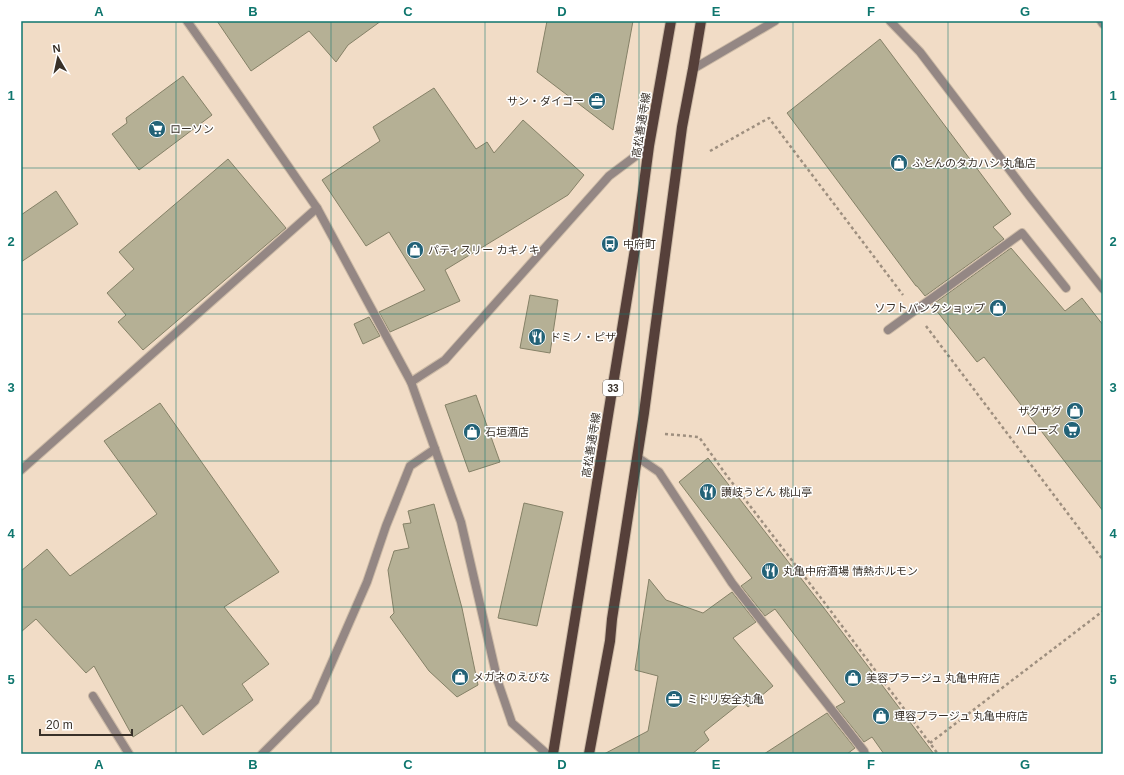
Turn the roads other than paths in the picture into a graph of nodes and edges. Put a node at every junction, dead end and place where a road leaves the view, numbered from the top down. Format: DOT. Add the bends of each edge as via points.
graph roads {
  1 [pos="187,21"];
  2 [pos="671,21"];
  3 [pos="701,21"];
  4 [pos="775,21"];
  5 [pos="890,21"];
  6 [pos="1101,21"];
  7 [pos="1103,24"];
  8 [pos="693,69"];
  9 [pos="649,146"];
  10 [pos="317,208"];
  11 [pos="1066,288"];
  12 [pos="1103,289"];
  13 [pos="888,330"];
  14 [pos="411,382"];
  15 [pos="435,449"];
  16 [pos="637,457"];
  17 [pos="21,470"];
  18 [pos="93,696"];
  19 [pos="130,754"];
  20 [pos="262,754"];
  21 [pos="547,754"];
  22 [pos="553,754"];
  23 [pos="589,754"];
  24 [pos="865,754"];
  1 -- 10 [label="street"];
  2 -- 9 [label="main road, 高松善通寺線 / 33"];
  3 -- 8 [label="main road"];
  4 -- 8 [label="street"];
  5 -- 12 [label="street" via="920,52 1030,198"];
  6 -- 7 [label="street"];
  8 -- 16 [label="main road" via="682,126"];
  9 -- 14 [label="street" via="609,176 445,360"];
  9 -- 22 [label="main road, 高松善通寺線 / 33" via="635,251"];
  10 -- 14 [label="street"];
  10 -- 17 [label="street"];
  11 -- 13 [label="street" via="1022,233"];
  14 -- 15 [label="street"];
  15 -- 20 [label="street" via="410,466 367,582 316,701"];
  15 -- 21 [label="street" via="461,522 498,682 512,723"];
  16 -- 23 [label="main road" via="610,641"];
  16 -- 24 [label="street" via="659,472 732,583"];
  18 -- 19 [label="street"];
}
